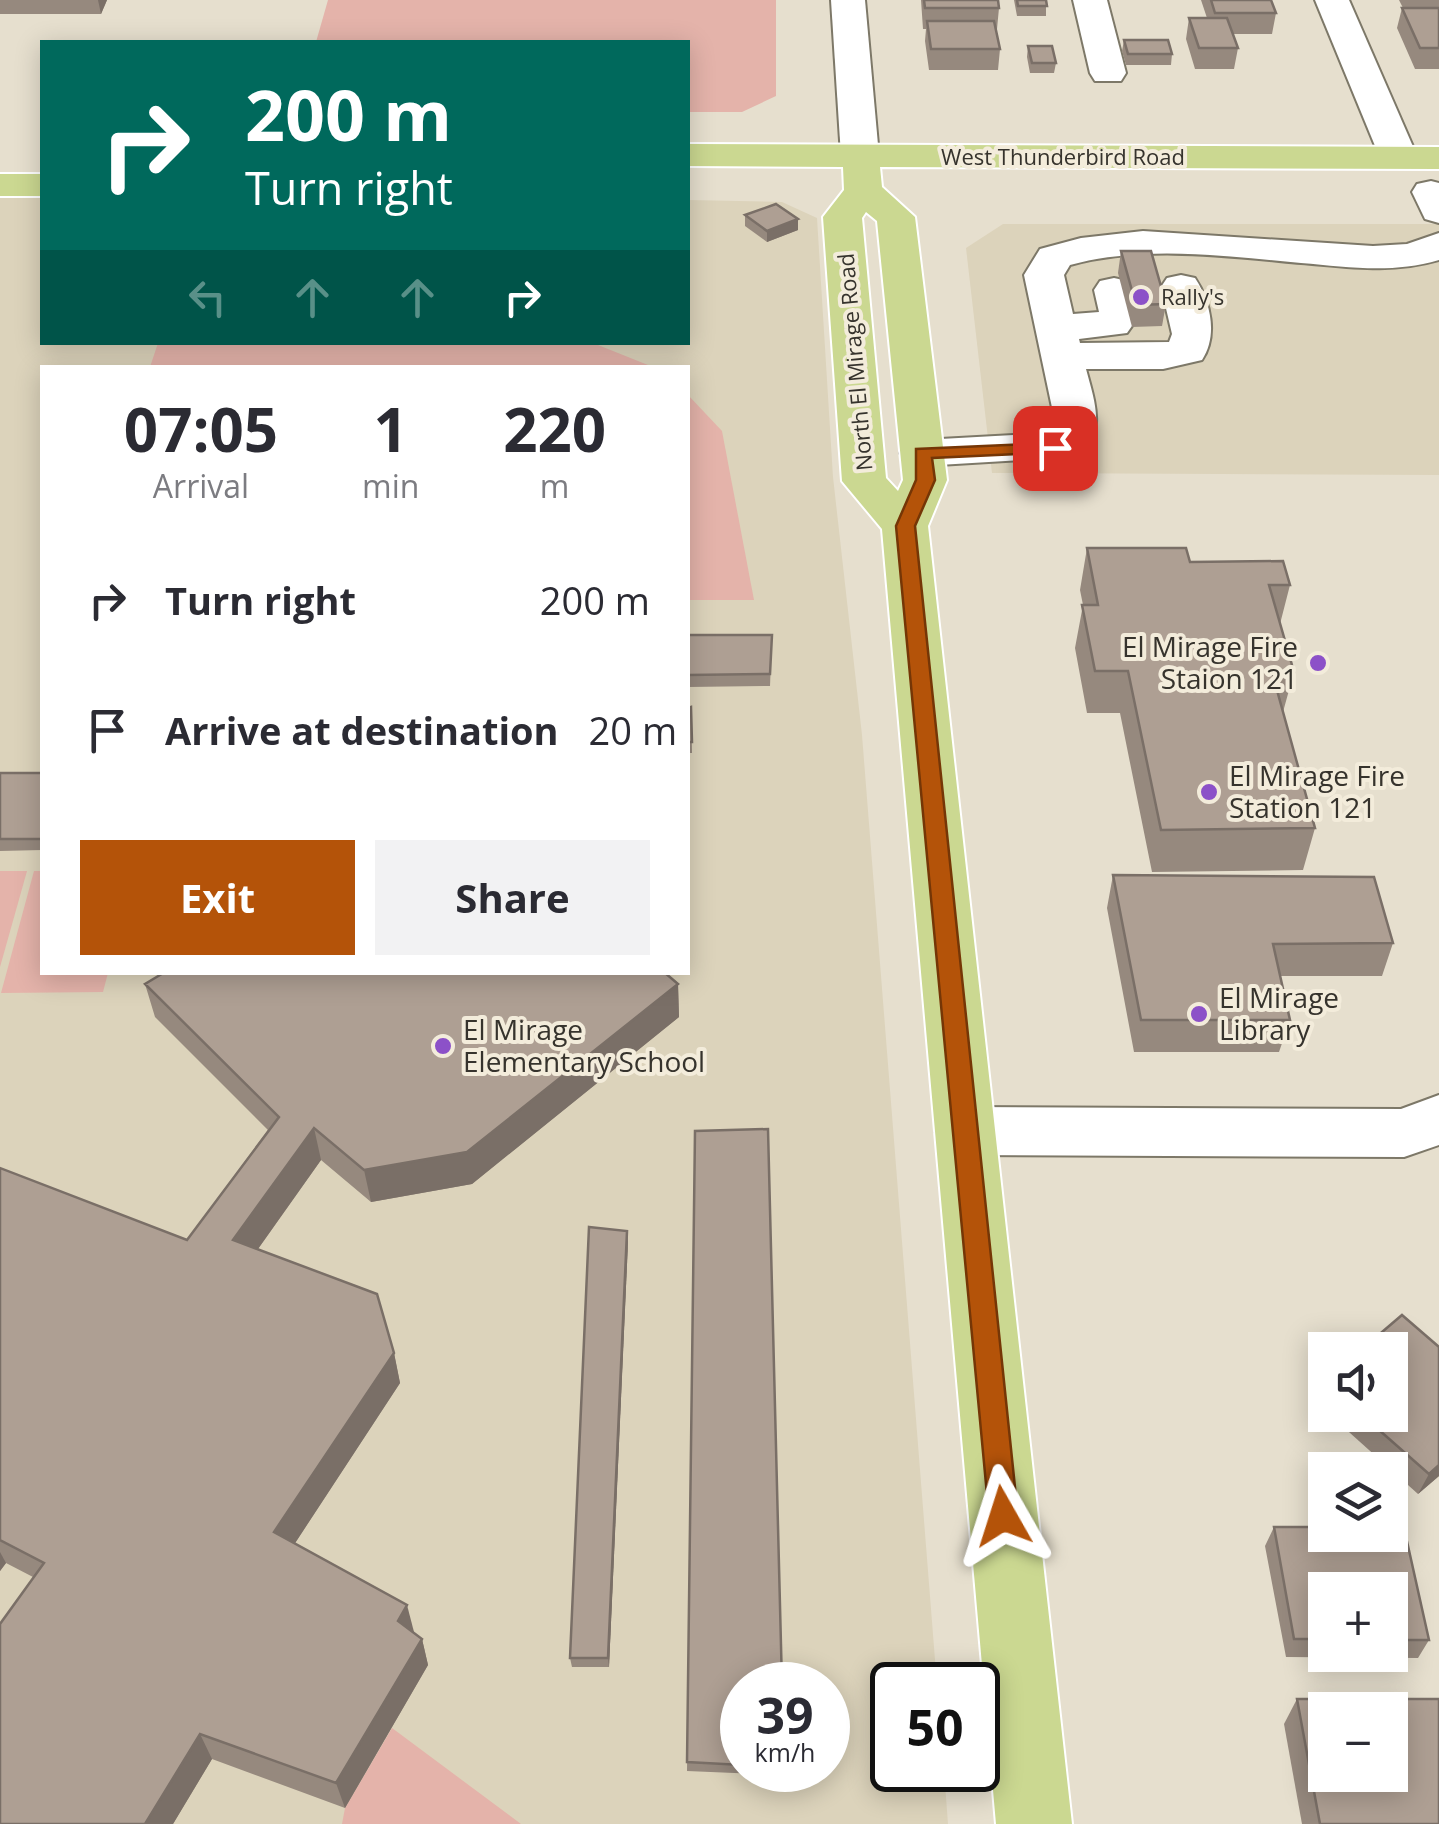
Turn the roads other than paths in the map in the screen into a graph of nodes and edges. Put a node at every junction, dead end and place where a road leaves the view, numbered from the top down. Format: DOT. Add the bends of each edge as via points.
graph roads {
  1 [pos="848,0"];
  2 [pos="1090,0"];
  3 [pos="1332,0"];
  4 [pos="1108,73"];
  5 [pos="0,156"];
  6 [pos="40,156"];
  7 [pos="690,156"];
  8 [pos="1399,158"];
  9 [pos="862,173"];
  10 [pos="0,184"];
  11 [pos="40,185"];
  12 [pos="1437,188"];
  13 [pos="690,190"];
  14 [pos="1439,244"];
  15 [pos="1175,268"];
  16 [pos="1108,269"];
  17 [pos="1059,342"];
  18 [pos="922,453"];
  19 [pos="905,526"];
  20 [pos="1439,1119"];
  21 [pos="966,1130"];
  22 [pos="1034,1824"];
  1 -- 9 [label="street, North El Mirage Road"];
  2 -- 4 [label="street"];
  3 -- 8 [label="street"];
  5 -- 6 [label="main road"];
  7 -- 9 [label="main road, West Thunderbird Road"];
  8 -- 9 [label="main road, West Thunderbird Road"];
  8 -- 12 [label="main road, West Thunderbird Road"];
  9 -- 12 [label="main road, West Thunderbird Road"];
  9 -- 13 [label="main road, West Thunderbird Road"];
  9 -- 18 [label="main road, North El Mirage Road" via="896,217"];
  9 -- 19 [label="main road, North El Mirage Road" via="842,217 864,481"];
  10 -- 11 [label="main road"];
  14 -- 15 [label="street" via="1400,259 1224,245"];
  15 -- 16 [label="street"];
  15 -- 17 [label="street" via="1193,334 1187,351 1176,356"];
  16 -- 17 [label="street" via="1120,313 1112,324"];
  16 -- 17 [label="street" via="1082,247 1054,257 1044,275"];
  17 -- 18 [label="street" via="1076,417 1072,440 1055,448"];
  18 -- 19 [label="main road, North El Mirage Road" via="925,480"];
  19 -- 21 [label="main road, North El Mirage Road"];
  20 -- 21 [label="street" via="1404,1133"];
  21 -- 22 [label="main road, North El Mirage Road"];
}
